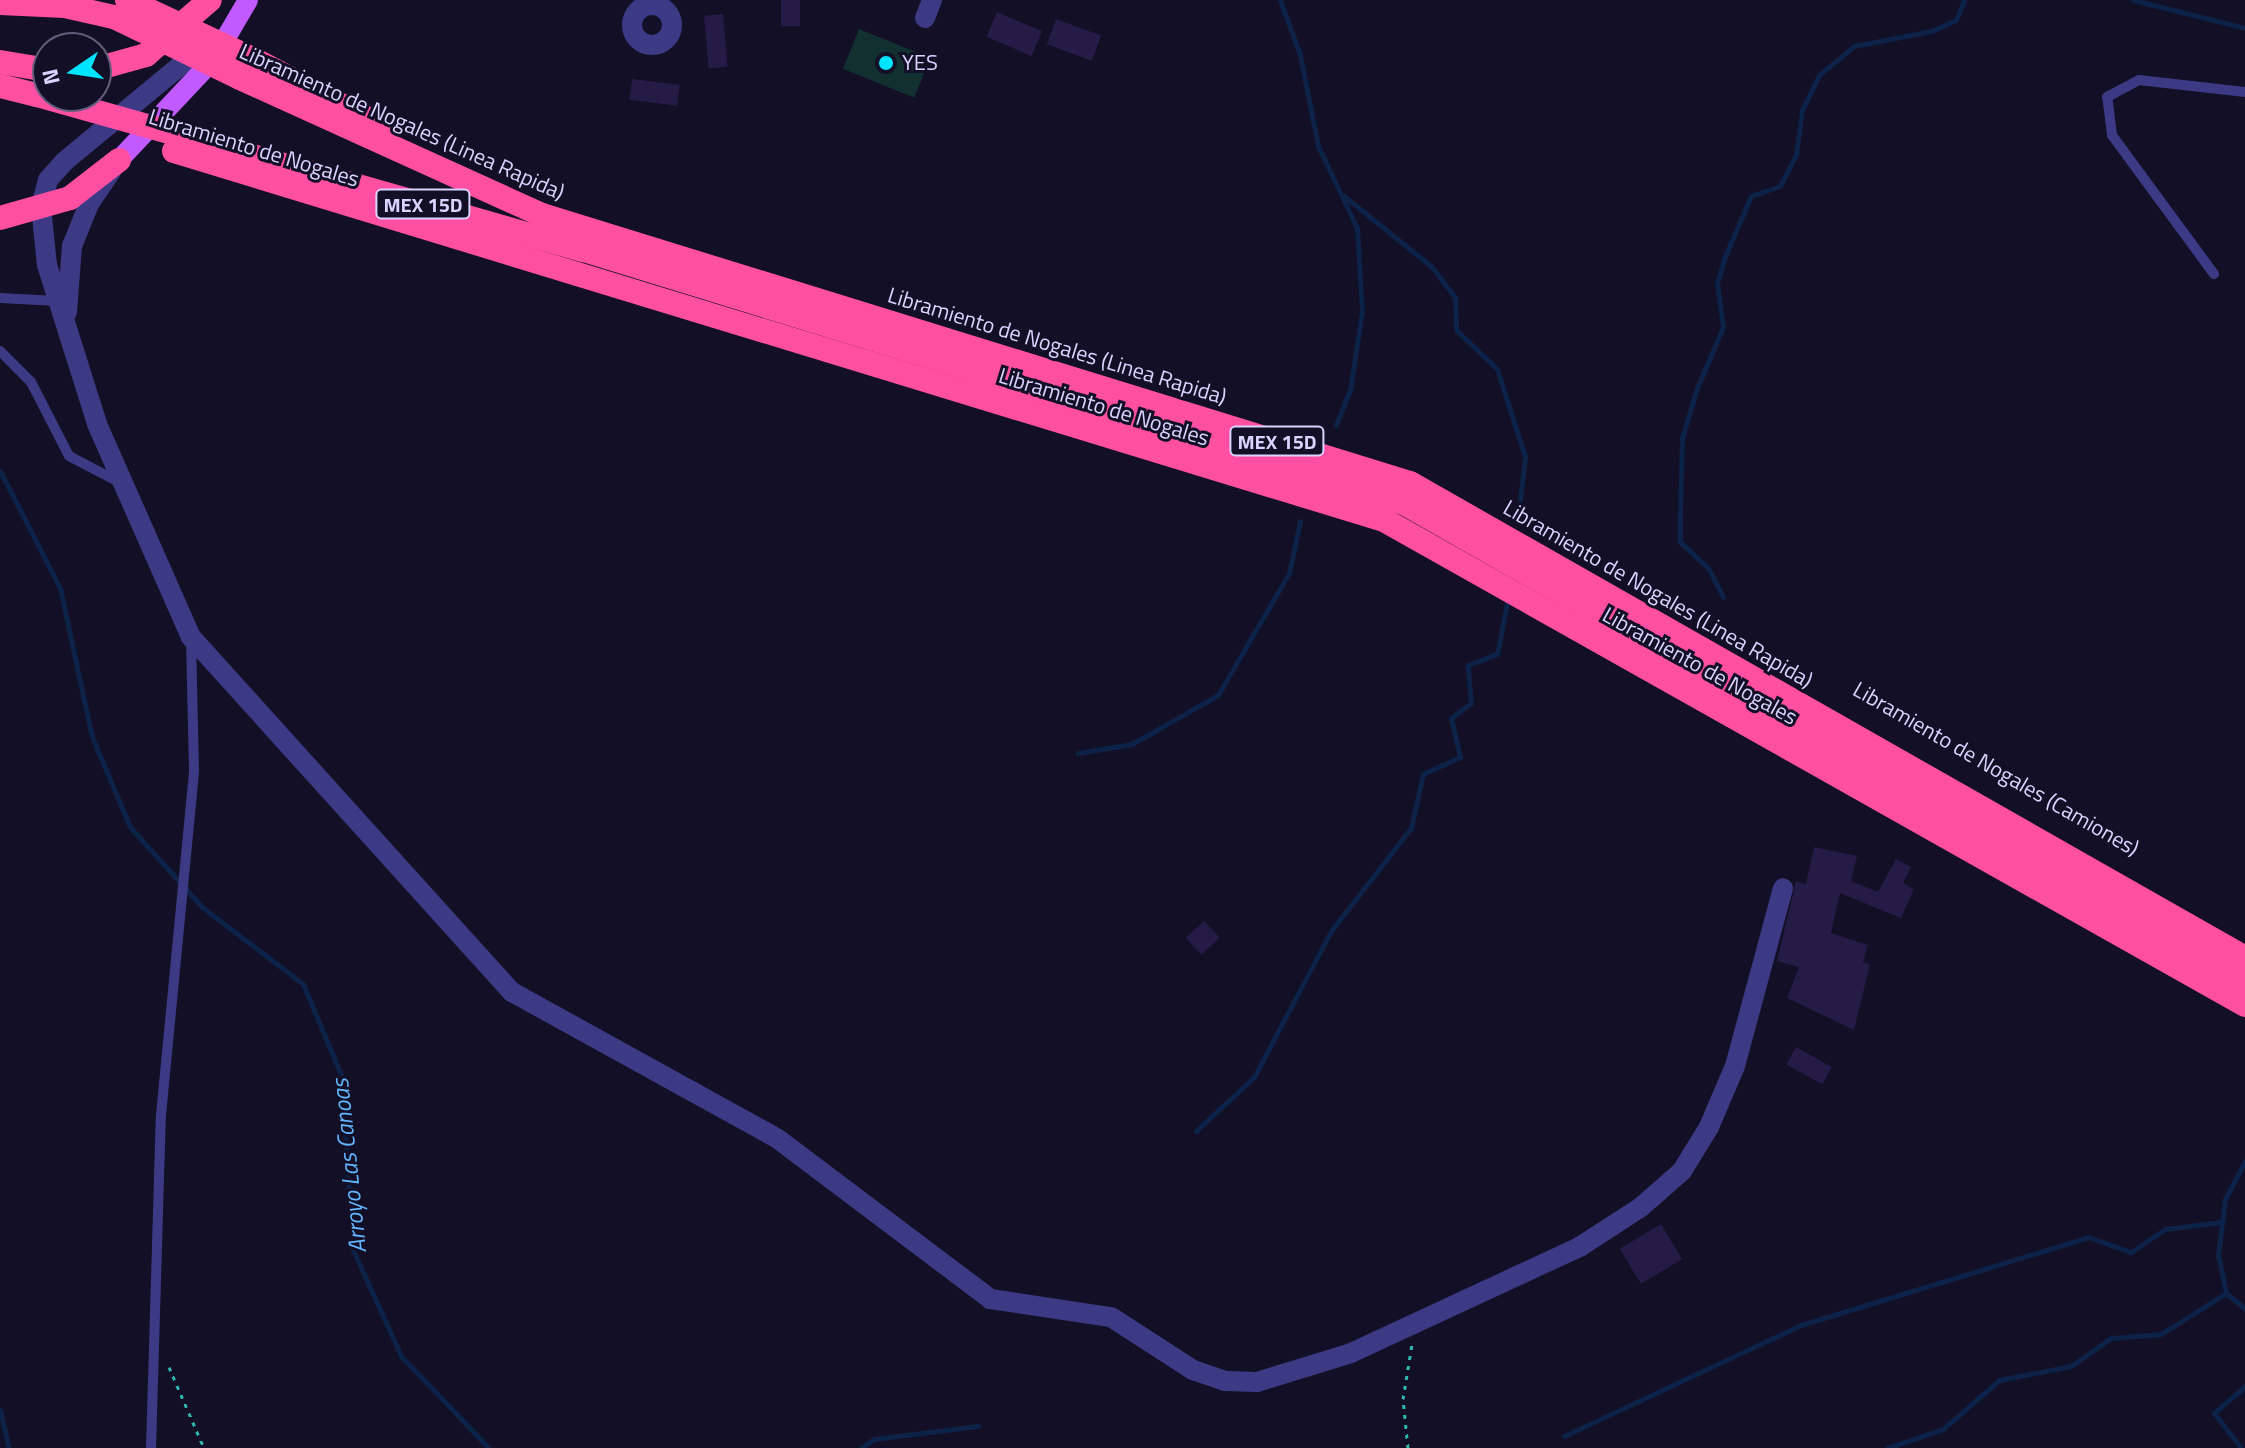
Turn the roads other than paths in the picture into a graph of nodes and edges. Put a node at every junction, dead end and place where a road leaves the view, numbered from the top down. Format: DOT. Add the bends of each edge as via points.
graph roads {
  1 [pos="66,0"];
  2 [pos="210,0"];
  3 [pos="0,3"];
  4 [pos="244,7"];
  5 [pos="120,8"];
  6 [pos="0,62"];
  7 [pos="112,65"];
  8 [pos="32,67"];
  9 [pos="248,69"];
  10 [pos="0,86"];
  11 [pos="2245,92"];
  12 [pos="0,100"];
  13 [pos="32,101"];
  14 [pos="32,103"];
  15 [pos="68,112"];
  16 [pos="176,143"];
  17 [pos="119,160"];
  18 [pos="41,207"];
  19 [pos="0,218"];
  20 [pos="2214,274"];
  21 [pos="0,298"];
  22 [pos="62,300"];
  23 [pos="0,351"];
  24 [pos="121,483"];
  25 [pos="191,637"];
  26 [pos="1783,888"];
  27 [pos="2245,940"];
  28 [pos="2245,958"];
  29 [pos="2245,983"];
  30 [pos="2245,1005"];
  31 [pos="151,1448"];
  1 -- 5 [label="highway, MEX 15D"];
  2 -- 7 [label="highway" via="146,55"];
  3 -- 5 [label="highway, MEX 15D"];
  4 -- 17 [label="main road" via="189,90"];
  4 -- 18 [label="street" via="64,162 48,180"];
  5 -- 9 [label="highway, Libramiento de Nogales (Camiones) / MEX 15D, bridge"];
  6 -- 8 [label="highway"];
  9 -- 27 [label="highway, Libramiento de Nogales (Camiones) / MEX 15D" via="548,204 1415,470"];
  9 -- 28 [label="highway, Libramiento de Nogales (Linea Rapida) / MEX 15D" via="542,215 1410,483"];
  10 -- 13 [label="highway, Libramiento de Nogales / MEX 15D"];
  11 -- 20 [label="lane" via="2139,80 2107,97 2112,135"];
  12 -- 14 [label="highway, Libramiento de Nogales / MEX 15D"];
  15 -- 16 [label="highway, Libramiento de Nogales / MEX 15D"];
  16 -- 29 [label="highway, Libramiento de Nogales / MEX 15D" via="584,250 1404,503"];
  16 -- 30 [label="highway, Libramiento de Nogales / MEX 15D" via="1384,520"];
  17 -- 18 [label="highway" via="82,193"];
  17 -- 22 [label="street" via="79,222"];
  18 -- 19 [label="highway"];
  18 -- 22 [label="street"];
  21 -- 22 [label="lane"];
  22 -- 24 [label="street"];
  23 -- 24 [label="lane" via="31,382 69,456"];
  24 -- 25 [label="street"];
  25 -- 26 [label="street" via="512,992 778,1139 990,1299 1111,1317 1193,1370 1225,1381 1257,1382 1299,1373 1417,1325 1581,1246 1641,1207 1682,1171 1709,1127 1735,1066"];
  25 -- 31 [label="lane" via="194,771 163,1069"];
}
